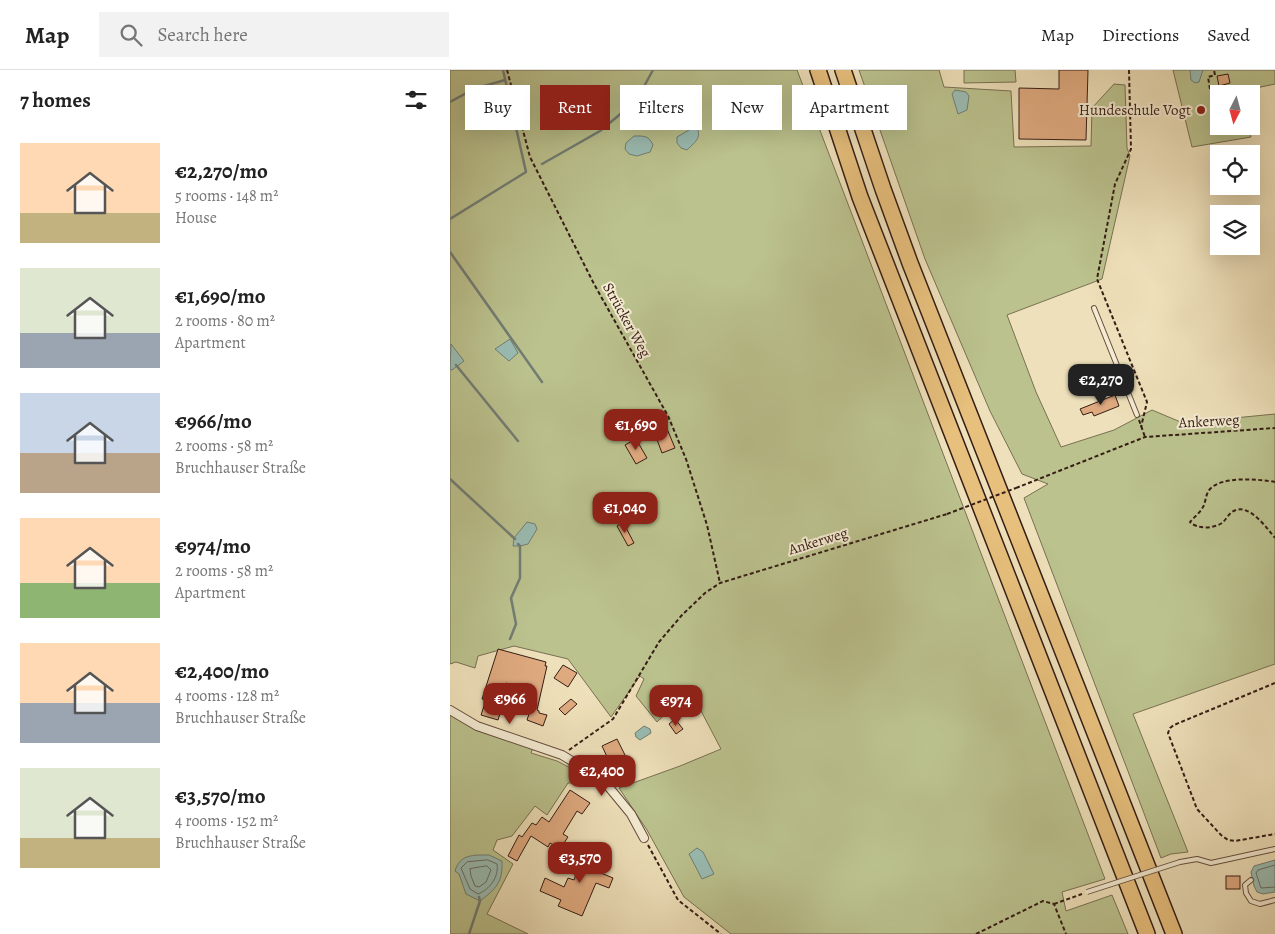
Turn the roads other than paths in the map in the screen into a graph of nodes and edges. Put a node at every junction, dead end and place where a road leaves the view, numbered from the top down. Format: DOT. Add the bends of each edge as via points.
graph roads {
  1 [pos="818,70"];
  2 [pos="843,70"];
  3 [pos="1094,308"];
  4 [pos="1137,415"];
  5 [pos="450,710"];
  6 [pos="644,838"];
  7 [pos="1275,849"];
  8 [pos="1251,880"];
  9 [pos="1088,892"];
  10 [pos="1275,900"];
  11 [pos="1147,934"];
  12 [pos="1174,934"];
  1 -- 11 [label="highway" via="860,197"];
  2 -- 12 [label="highway" via="910,263"];
  3 -- 4 [label="lane"];
  5 -- 6 [label="street" via="477,726 562,755 603,780 631,814"];
  7 -- 9 [label="lane, bridge" via="1211,863 1197,859 1180,862"];
  8 -- 10 [label="lane" via="1245,885 1251,901 1260,904"];
}
